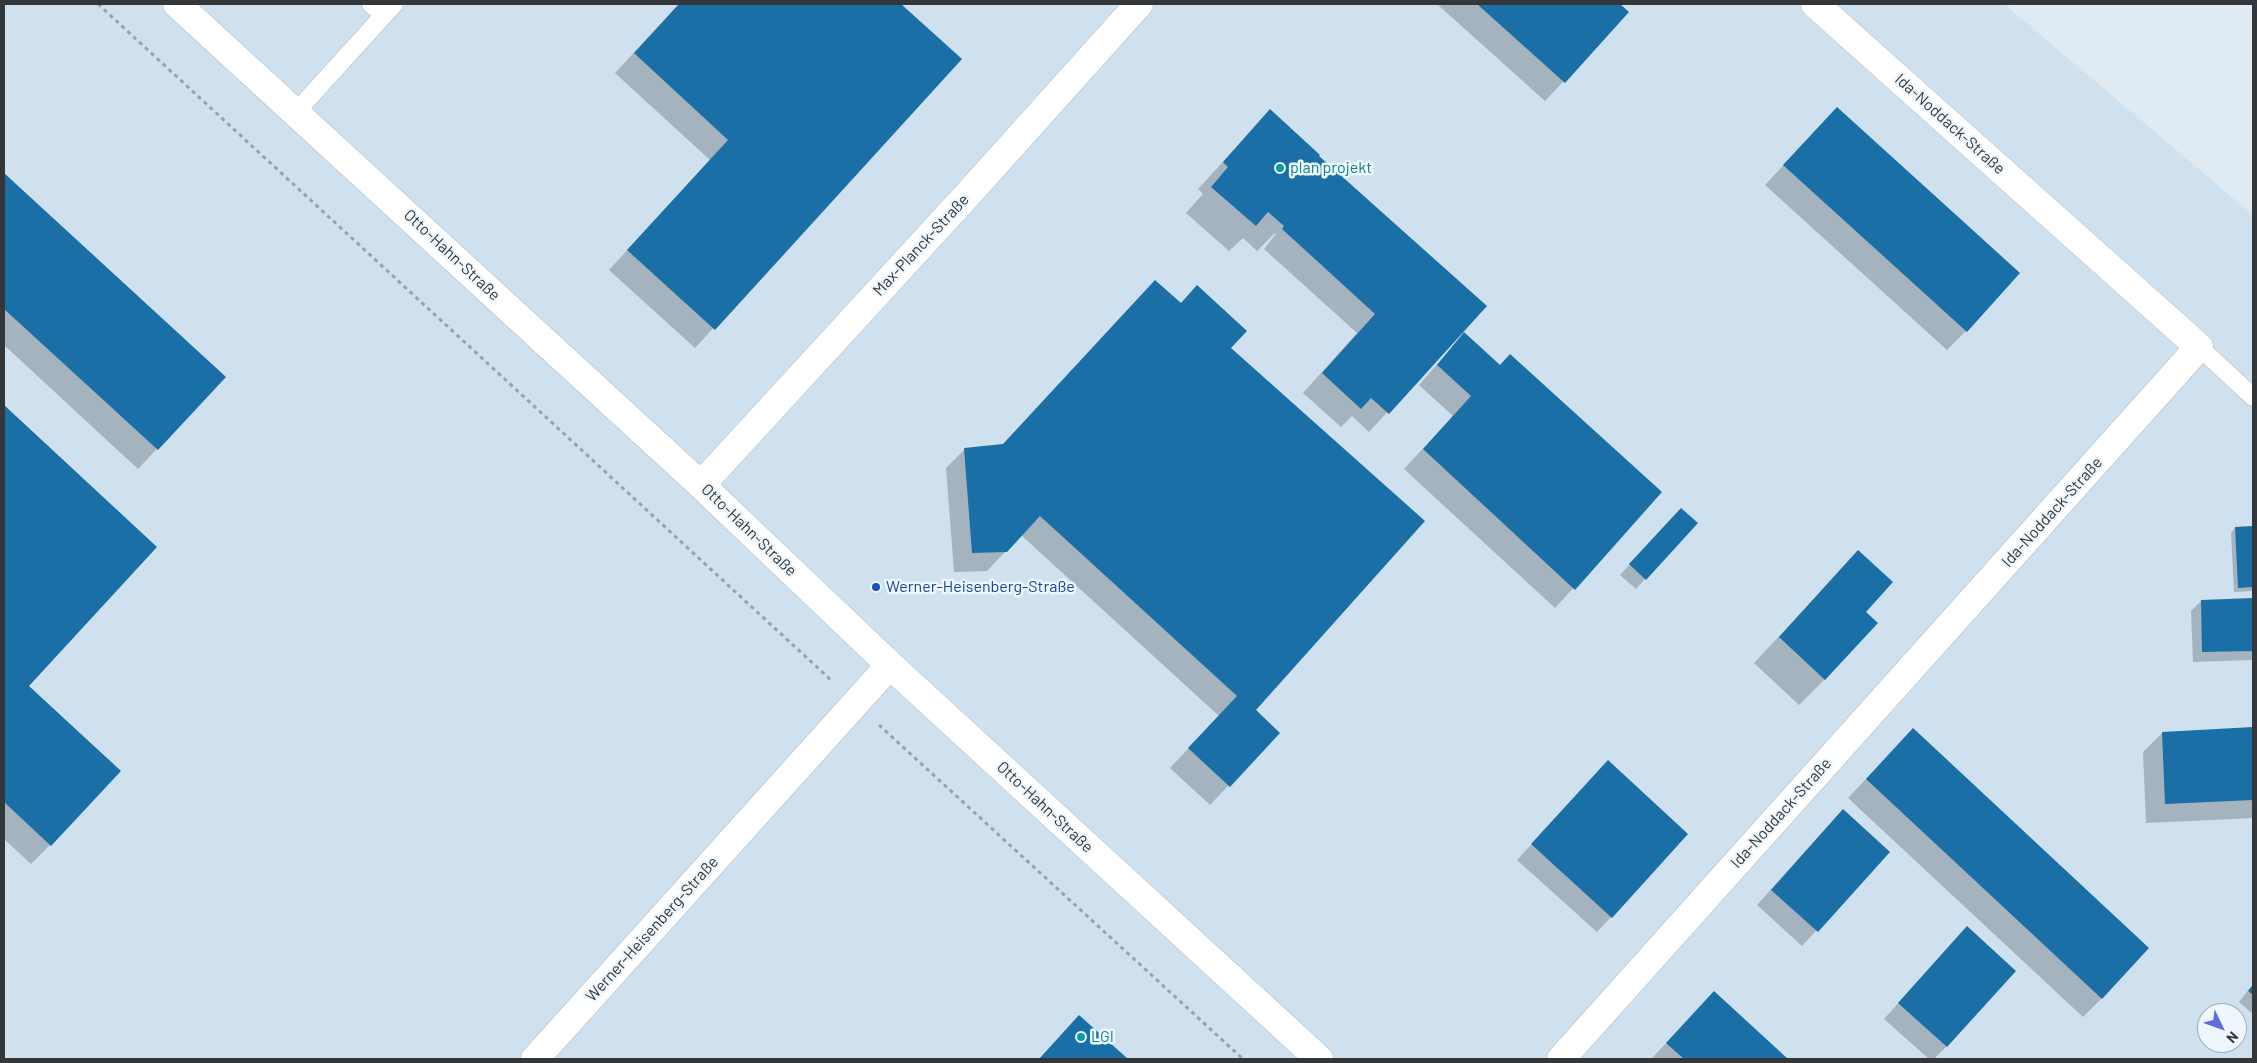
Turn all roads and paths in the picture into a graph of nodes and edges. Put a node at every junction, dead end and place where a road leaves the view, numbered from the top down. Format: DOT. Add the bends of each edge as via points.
graph roads {
  1 [pos="98,4"];
  2 [pos="177,4"];
  3 [pos="1139,4"];
  4 [pos="1815,4"];
  5 [pos="383,7"];
  6 [pos="296,112"];
  7 [pos="2199,347"];
  8 [pos="2253,397"];
  9 [pos="702,485"];
  10 [pos="890,665"];
  11 [pos="855,702"];
  12 [pos="536,1059"];
  13 [pos="1243,1059"];
  14 [pos="1319,1059"];
  15 [pos="1561,1059"];
  1 -- 11 [label="path"];
  2 -- 6 [label="street, Otto-Hahn-Straße"];
  3 -- 9 [label="street, Max-Planck-Straße"];
  4 -- 7 [label="street, Ida-Noddack-Straße"];
  5 -- 6 [label="lane"];
  6 -- 9 [label="street, Otto-Hahn-Straße"];
  7 -- 8 [label="lane"];
  7 -- 15 [label="street, Ida-Noddack-Straße"];
  9 -- 10 [label="street, Otto-Hahn-Straße"];
  10 -- 11 [label="street, Werner-Heisenberg-Straße"];
  10 -- 14 [label="street, Otto-Hahn-Straße"];
  11 -- 12 [label="street, Werner-Heisenberg-Straße"];
  11 -- 13 [label="path"];
}
